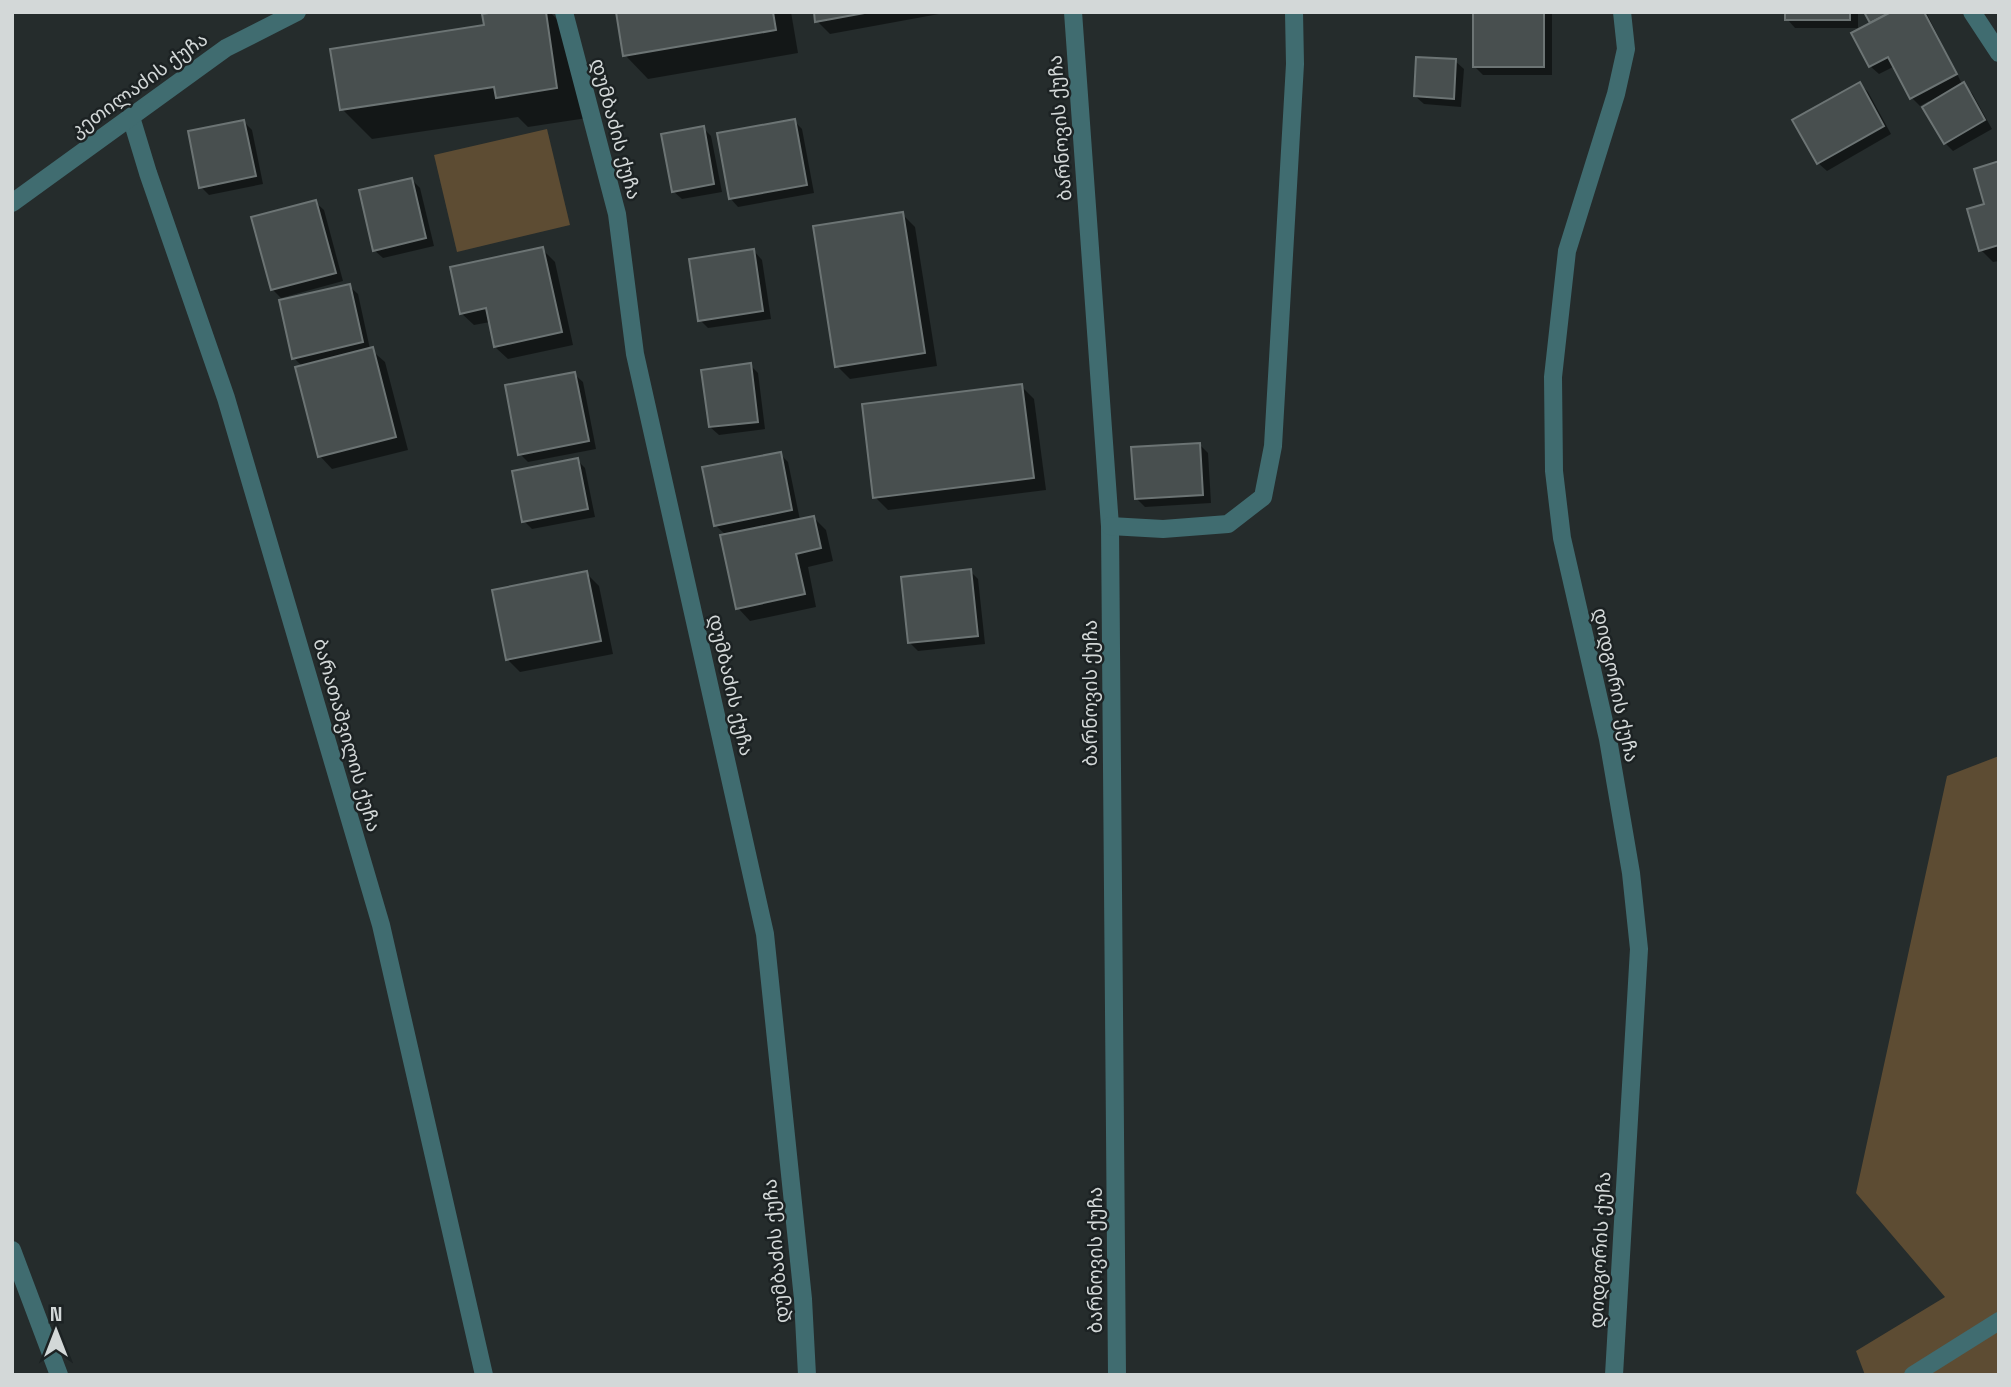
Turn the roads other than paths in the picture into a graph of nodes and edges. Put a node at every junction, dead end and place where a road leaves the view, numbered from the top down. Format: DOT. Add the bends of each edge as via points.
graph roads {
  1 [pos="297,12"];
  2 [pos="564,12"];
  3 [pos="1073,12"];
  4 [pos="1294,12"];
  5 [pos="1622,12"];
  6 [pos="1972,12"];
  7 [pos="1999,53"];
  8 [pos="131,117"];
  9 [pos="12,203"];
  10 [pos="1110,526"];
  11 [pos="12,1251"];
  12 [pos="1999,1321"];
  13 [pos="59,1375"];
  14 [pos="484,1375"];
  15 [pos="807,1375"];
  16 [pos="1117,1375"];
  17 [pos="1614,1375"];
  18 [pos="1913,1375"];
  1 -- 8 [label="street, კეთილაძის ქუჩა" via="226,48"];
  2 -- 15 [label="street, დუმბაძის ქუჩა" via="617,214 635,355 765,934"];
  3 -- 10 [label="street, ბარნოვის ქუჩა"];
  4 -- 10 [label="street" via="1273,446 1263,498 1228,524 1163,529"];
  5 -- 17 [label="street, დიდგორის ქუჩა" via="1626,48 1567,251 1553,377 1554,471 1562,538 1608,739 1639,949"];
  6 -- 7 [label="street"];
  8 -- 9 [label="street, კეთილაძის ქუჩა"];
  8 -- 14 [label="street, ბარათაშვილის ქუჩა" via="226,398 381,925"];
  10 -- 16 [label="street, ბარნოვის ქუჩა"];
  11 -- 13 [label="street"];
  12 -- 18 [label="street"];
}
